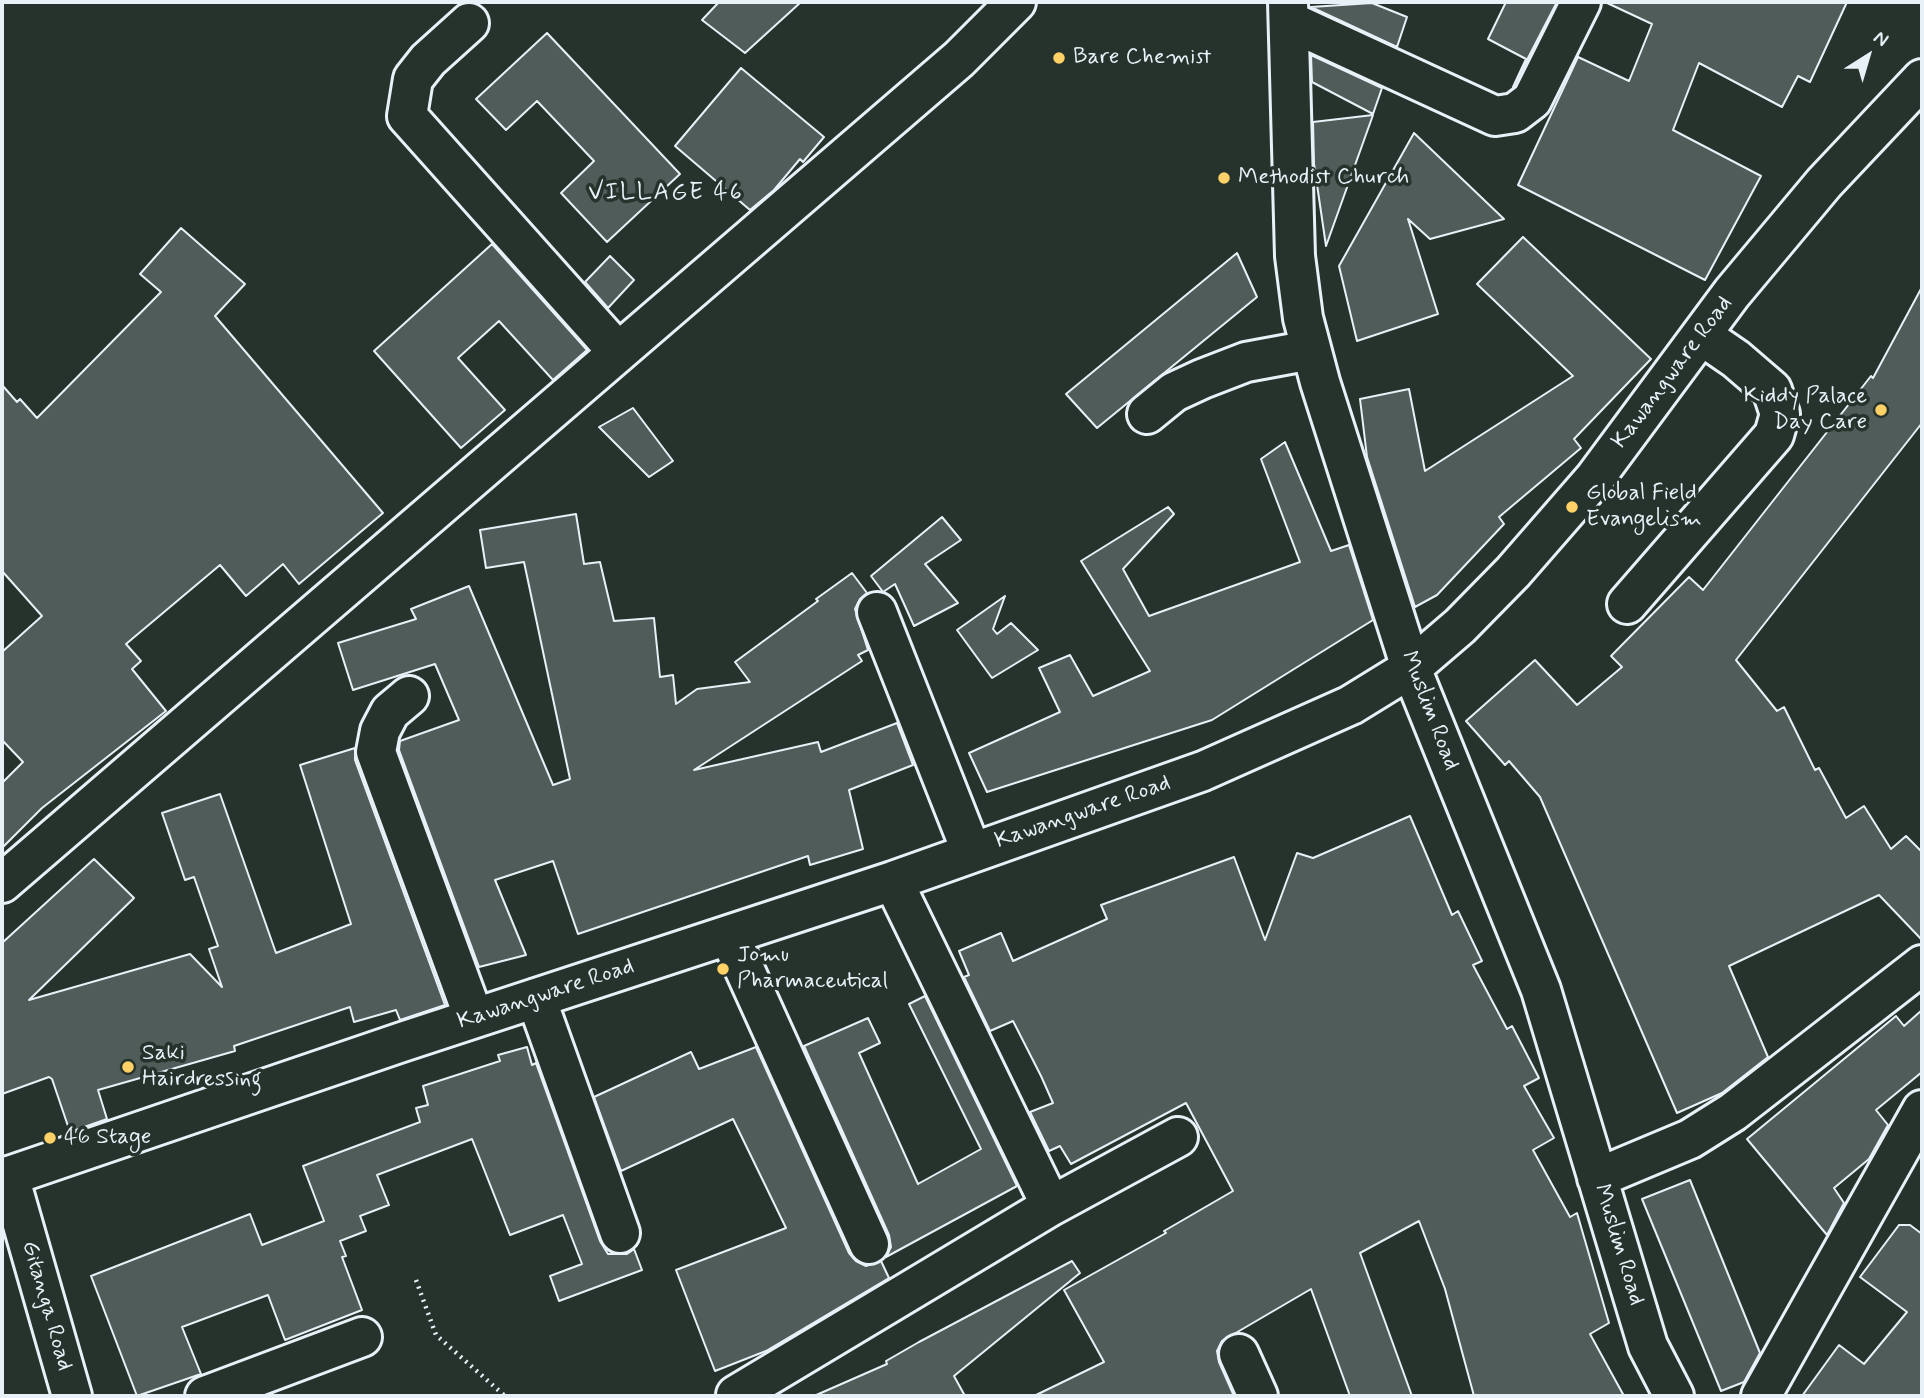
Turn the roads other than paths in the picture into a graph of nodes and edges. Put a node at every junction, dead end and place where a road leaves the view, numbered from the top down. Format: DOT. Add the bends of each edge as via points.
graph roads {
  1 [pos="1016,2"];
  2 [pos="1581,2"];
  3 [pos="1289,12"];
  4 [pos="470,23"];
  5 [pos="1922,79"];
  6 [pos="1701,335"];
  7 [pos="1311,349"];
  8 [pos="618,352"];
  9 [pos="1147,414"];
  10 [pos="1627,604"];
  11 [pos="877,612"];
  12 [pos="1411,668"];
  13 [pos="409,696"];
  14 [pos="972,853"];
  15 [pos="893,881"];
  16 [pos="2,883"];
  17 [pos="729,935"];
  18 [pos="1922,965"];
  19 [pos="536,998"];
  20 [pos="474,1018"];
  21 [pos="1922,1110"];
  22 [pos="1178,1137"];
  23 [pos="5,1177"];
  24 [pos="1597,1178"];
  25 [pos="1051,1206"];
  26 [pos="620,1233"];
  27 [pos="869,1244"];
  28 [pos="362,1337"];
  29 [pos="1239,1354"];
  30 [pos="736,1395"];
  31 [pos="72,1396"];
  32 [pos="205,1396"];
  33 [pos="1258,1396"];
  34 [pos="1674,1396"];
  35 [pos="1761,1396"];
  1 -- 8 [label="street" via="959,59"];
  2 -- 3 [label="street" via="1532,100 1515,113 1495,116"];
  3 -- 7 [label="street, Muslim Road" via="1295,256"];
  4 -- 8 [label="street" via="428,60 414,79 407,116"];
  5 -- 6 [label="street, Kawangware Road" via="1824,183"];
  6 -- 10 [label="street" via="1772,390 1780,414 1774,435"];
  6 -- 12 [label="street, Kawangware Road" via="1556,524 1460,626"];
  7 -- 9 [label="street" via="1246,362 1202,379 1174,392"];
  7 -- 12 [label="street, Muslim Road"];
  8 -- 16 [label="street"];
  11 -- 14 [label="street"];
  12 -- 14 [label="street, Kawangware Road" via="1296,732 1203,771"];
  12 -- 24 [label="street, Muslim Road" via="1541,990"];
  13 -- 20 [label="street" via="390,712 376,752"];
  14 -- 15 [label="street, Kawangware Road"];
  15 -- 17 [label="street, Kawangware Road"];
  15 -- 25 [label="street"];
  17 -- 19 [label="street, Kawangware Road"];
  17 -- 27 [label="street"];
  18 -- 24 [label="street" via="1733,1112 1690,1139"];
  19 -- 20 [label="street, Kawangware Road"];
  19 -- 26 [label="street"];
  20 -- 23 [label="street, Kawangware Road"];
  21 -- 35 [label="street"];
  22 -- 25 [label="street"];
  23 -- 31 [label="street, Gitanga Road"];
  24 -- 34 [label="street, Muslim Road" via="1648,1346"];
  25 -- 30 [label="street"];
  28 -- 32 [label="street"];
  29 -- 33 [label="street"];
}
